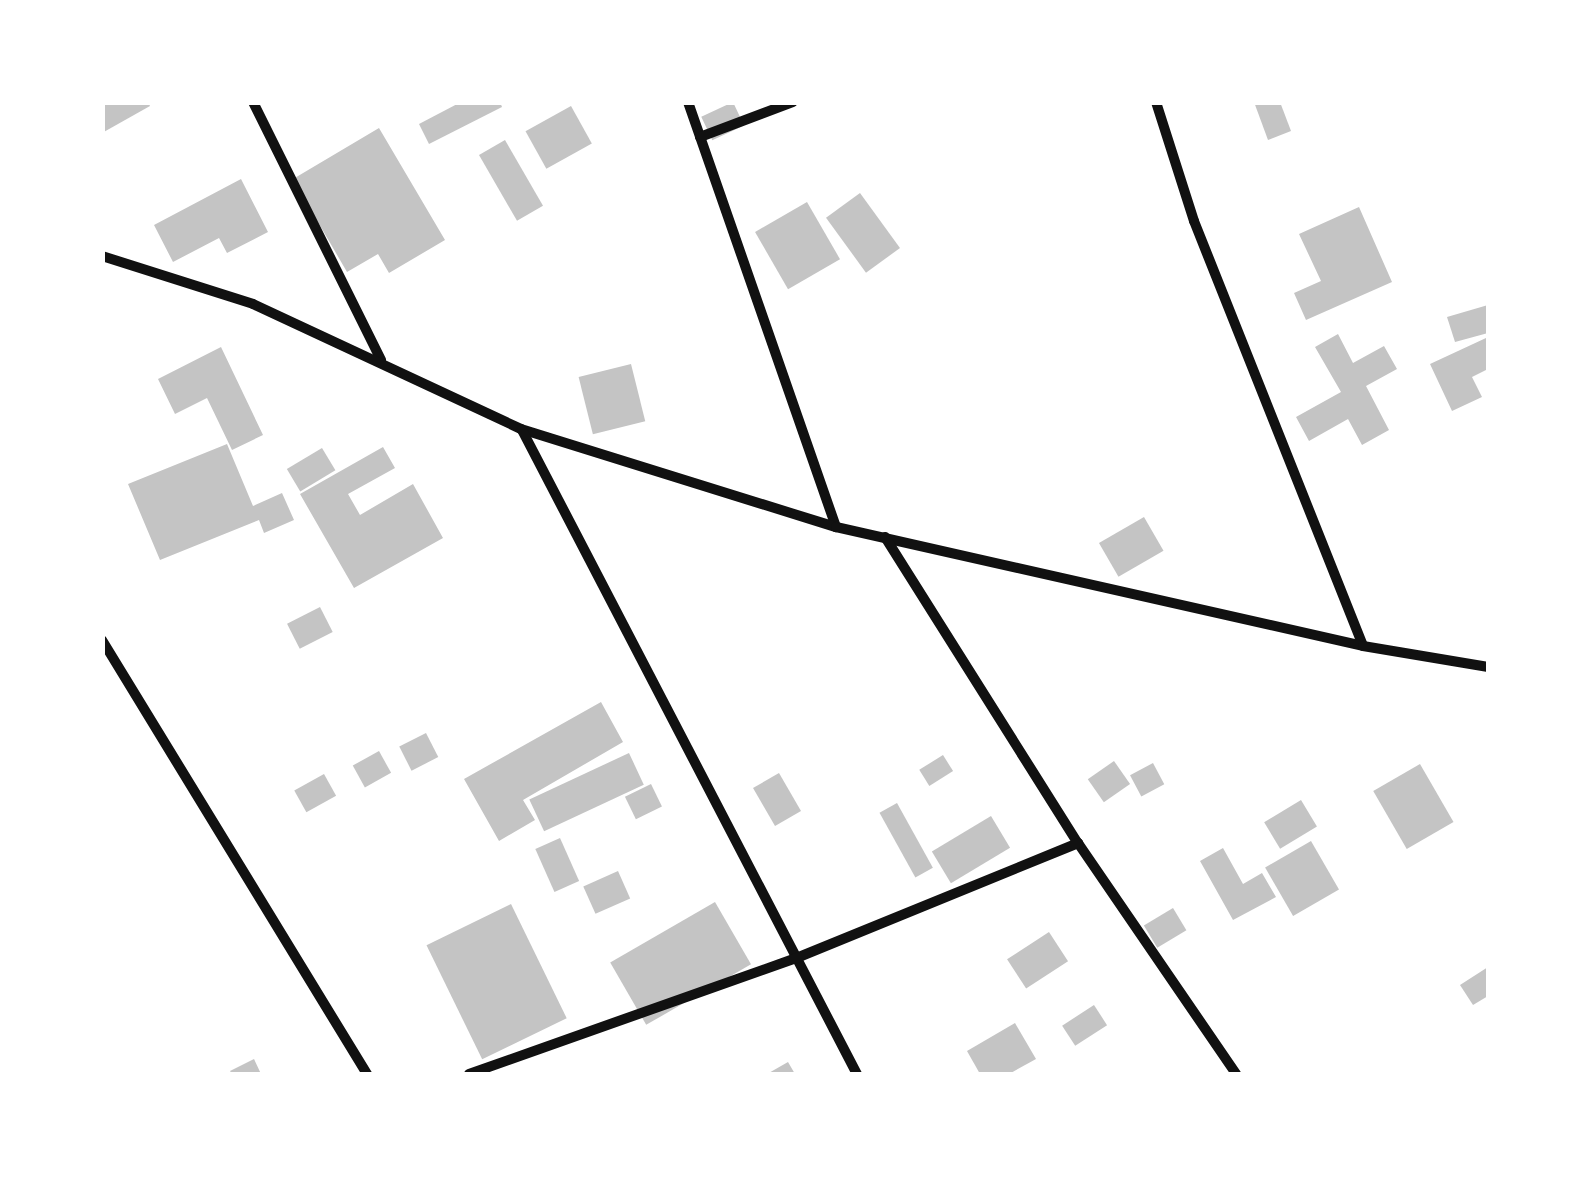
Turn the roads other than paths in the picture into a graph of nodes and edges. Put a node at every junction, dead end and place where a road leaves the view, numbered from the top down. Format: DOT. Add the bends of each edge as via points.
graph roads {
  1 [pos="253,102"];
  2 [pos="688,102"];
  3 [pos="793,102"];
  4 [pos="1156,102"];
  5 [pos="700,137"];
  6 [pos="102,256"];
  7 [pos="381,361"];
  8 [pos="521,429"];
  9 [pos="836,527"];
  10 [pos="884,537"];
  11 [pos="102,640"];
  12 [pos="1363,646"];
  13 [pos="1488,667"];
  14 [pos="1078,843"];
  15 [pos="794,959"];
  16 [pos="367,1074"];
  17 [pos="469,1074"];
  18 [pos="858,1074"];
  19 [pos="1236,1074"];
  1 -- 7 [label="street"];
  2 -- 5 [label="street"];
  3 -- 5 [label="street"];
  4 -- 12 [label="street" via="1194,221"];
  5 -- 9 [label="street"];
  6 -- 7 [label="street" via="254,304"];
  7 -- 8 [label="street"];
  8 -- 9 [label="street"];
  8 -- 15 [label="street"];
  9 -- 10 [label="street"];
  10 -- 12 [label="street"];
  10 -- 14 [label="street"];
  11 -- 16 [label="street"];
  12 -- 13 [label="street"];
  14 -- 15 [label="street"];
  14 -- 19 [label="street"];
  15 -- 17 [label="street"];
  15 -- 18 [label="street"];
}
